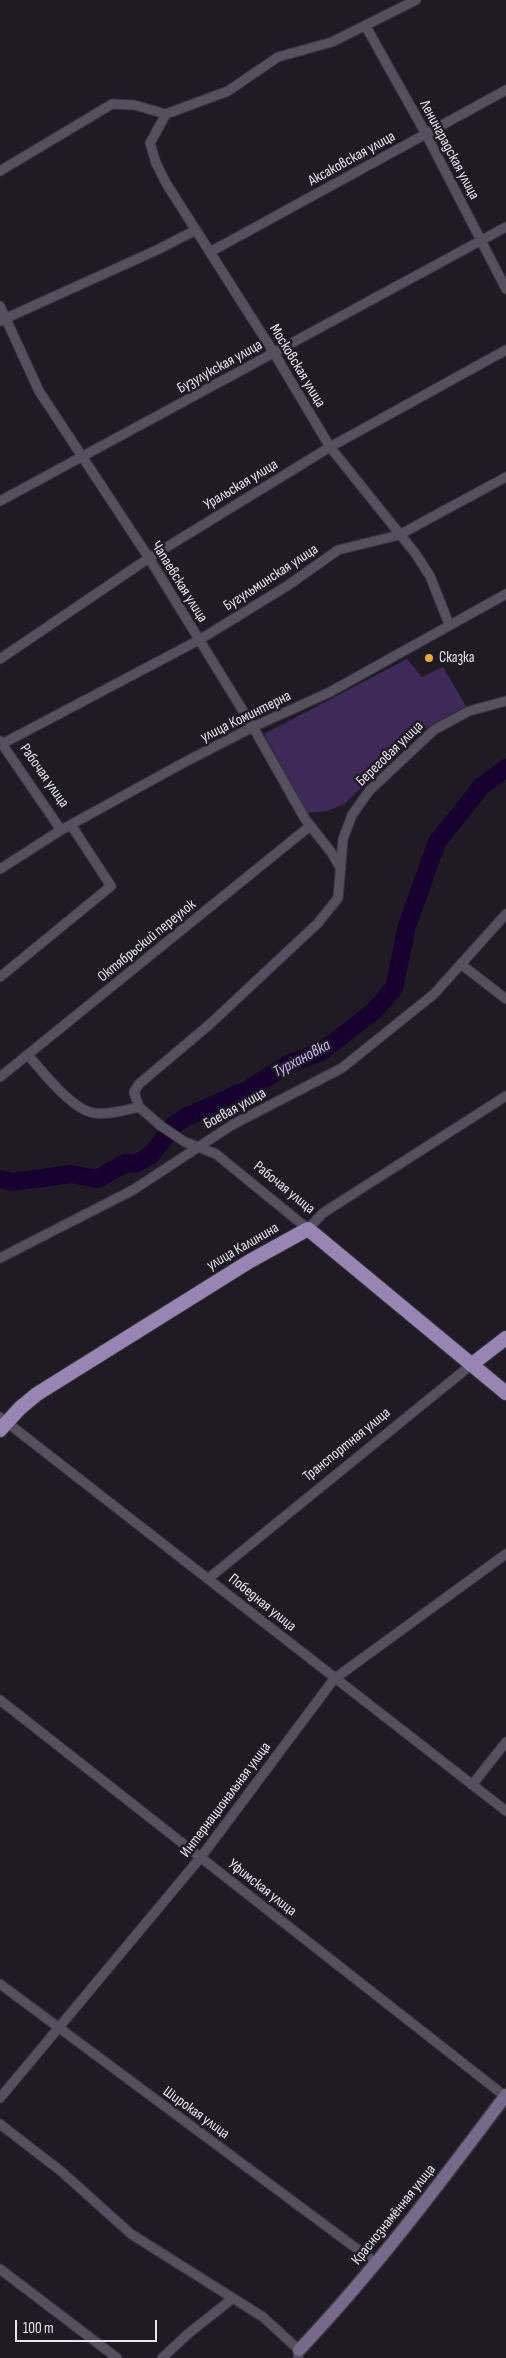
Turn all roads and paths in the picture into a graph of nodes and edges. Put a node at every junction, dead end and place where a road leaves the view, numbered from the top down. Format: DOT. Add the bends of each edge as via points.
graph roads {
  1 [pos="416,0"];
  2 [pos="365,25"];
  3 [pos="506,90"];
  4 [pos="166,114"];
  5 [pos="426,134"];
  6 [pos="0,171"];
  7 [pos="506,227"];
  8 [pos="196,230"];
  9 [pos="481,241"];
  10 [pos="210,252"];
  11 [pos="506,289"];
  12 [pos="0,306"];
  13 [pos="3,319"];
  14 [pos="506,350"];
  15 [pos="274,353"];
  16 [pos="330,447"];
  17 [pos="83,457"];
  18 [pos="506,477"];
  19 [pos="0,501"];
  20 [pos="399,535"];
  21 [pos="149,558"];
  22 [pos="506,594"];
  23 [pos="449,624"];
  24 [pos="199,640"];
  25 [pos="0,659"];
  26 [pos="506,701"];
  27 [pos="253,727"];
  28 [pos="1,742"];
  29 [pos="71,825"];
  30 [pos="310,826"];
  31 [pos="61,830"];
  32 [pos="0,869"];
  33 [pos="341,869"];
  34 [pos="506,914"];
  35 [pos="462,965"];
  36 [pos="0,977"];
  37 [pos="506,998"];
  38 [pos="28,1055"];
  39 [pos="0,1077"];
  40 [pos="506,1096"];
  41 [pos="139,1106"];
  42 [pos="196,1146"];
  43 [pos="308,1229"];
  44 [pos="0,1258"];
  45 [pos="506,1338"];
  46 [pos="472,1365"];
  47 [pos="506,1392"];
  48 [pos="2,1423"];
  49 [pos="506,1554"];
  50 [pos="209,1578"];
  51 [pos="334,1679"];
  52 [pos="0,1700"];
  53 [pos="506,1742"];
  54 [pos="472,1785"];
  55 [pos="506,1811"];
  56 [pos="201,1857"];
  57 [pos="0,1984"];
  58 [pos="59,2029"];
  59 [pos="506,2096"];
  60 [pos="0,2098"];
  61 [pos="0,2124"];
  62 [pos="376,2263"];
  63 [pos="0,2269"];
  64 [pos="232,2299"];
  65 [pos="299,2354"];
  66 [pos="117,2358"];
  67 [pos="162,2358"];
  1 -- 2 [label="street"];
  2 -- 4 [label="street" via="332,42 278,57 228,91"];
  2 -- 5 [label="street, Ленинградская улица"];
  3 -- 5 [label="street, Аксаковская улица"];
  4 -- 6 [label="street" via="134,105 112,104"];
  4 -- 8 [label="street, Московская улица" via="150,143 166,183"];
  5 -- 9 [label="street, Ленинградская улица"];
  5 -- 10 [label="street, Аксаковская улица"];
  7 -- 9 [label="street, Бузулукская улица"];
  8 -- 10 [label="street, Московская улица"];
  8 -- 13 [label="street" via="159,250"];
  9 -- 11 [label="street, Ленинградская улица"];
  9 -- 15 [label="street, Бузулукская улица"];
  10 -- 15 [label="street, Московская улица"];
  12 -- 13 [label="street, Чапаевская улица"];
  13 -- 17 [label="street, Чапаевская улица" via="38,391"];
  14 -- 16 [label="street, Уральская улица"];
  15 -- 16 [label="street, Московская улица"];
  15 -- 17 [label="street, Бузулукская улица"];
  16 -- 20 [label="street, Московская улица"];
  16 -- 21 [label="street, Уральская улица"];
  17 -- 19 [label="street, Бузулукская улица"];
  17 -- 21 [label="street, Чапаевская улица"];
  18 -- 20 [label="street, Бугульминская улица"];
  20 -- 23 [label="street, Московская улица" via="430,576"];
  20 -- 24 [label="street, Бугульминская улица" via="338,550 287,586"];
  21 -- 24 [label="street, Чапаевская улица"];
  21 -- 25 [label="street, Уральская улица"];
  22 -- 23 [label="street, улица Коминтерна"];
  23 -- 27 [label="street, улица Коминтерна" via="330,692"];
  24 -- 27 [label="street, Чапаевская улица"];
  24 -- 28 [label="street, Бугульминская улица"];
  26 -- 33 [label="street, Береговая улица" via="470,711 434,730 385,775 352,815 344,840"];
  27 -- 29 [label="street, улица Коминтерна"];
  27 -- 30 [label="street, Чапаевская улица"];
  28 -- 31 [label="street, Рабочая улица"];
  29 -- 31 [label="street, улица Коминтерна"];
  29 -- 36 [label="street, Рабочая улица" via="111,886"];
  30 -- 33 [label="street, Чапаевская улица"];
  30 -- 38 [label="street, Октябрьский переулок"];
  31 -- 32 [label="street, улица Коминтерна"];
  33 -- 41 [label="street, Береговая улица" via="338,898 318,922 210,1024 139,1084 134,1092"];
  34 -- 35 [label="street, Боевая улица"];
  35 -- 37 [label="street"];
  35 -- 42 [label="street, Боевая улица" via="415,1010 342,1068"];
  38 -- 39 [label="street, Октябрьский переулок"];
  38 -- 41 [label="street" via="64,1094 92,1113 109,1113"];
  40 -- 43 [label="street, улица Калинина" via="323,1213"];
  41 -- 42 [label="street, Рабочая улица" via="161,1126"];
  42 -- 43 [label="street, Рабочая улица" via="216,1154"];
  42 -- 44 [label="street, Боевая улица" via="133,1190"];
  43 -- 46 [label="main road, Рабочая улица"];
  43 -- 48 [label="main road, улица Калинина" via="250,1261 36,1394"];
  45 -- 46 [label="main road, Транспортная улица"];
  46 -- 47 [label="main road, Рабочая улица"];
  46 -- 50 [label="street, Транспортная улица"];
  48 -- 50 [label="street, Победная улица"];
  49 -- 51 [label="street, Интернациональная улица"];
  50 -- 51 [label="street, Победная улица"];
  51 -- 54 [label="street, Победная улица"];
  51 -- 56 [label="street, Интернациональная улица"];
  52 -- 56 [label="street, Уфимская улица"];
  53 -- 54 [label="street"];
  54 -- 55 [label="street, Победная улица"];
  56 -- 58 [label="street, Интернациональная улица"];
  56 -- 59 [label="street, Уфимская улица"];
  57 -- 58 [label="street, Широкая улица"];
  58 -- 60 [label="street, Интернациональная улица"];
  58 -- 62 [label="street, Широкая улица"];
  59 -- 62 [label="street, Краснознамённая улица"];
  61 -- 64 [label="street" via="62,2172 131,2234"];
  62 -- 65 [label="street, Краснознамённая улица"];
  63 -- 66 [label="street"];
  64 -- 65 [label="street" via="263,2317"];
  64 -- 67 [label="street"];
}
